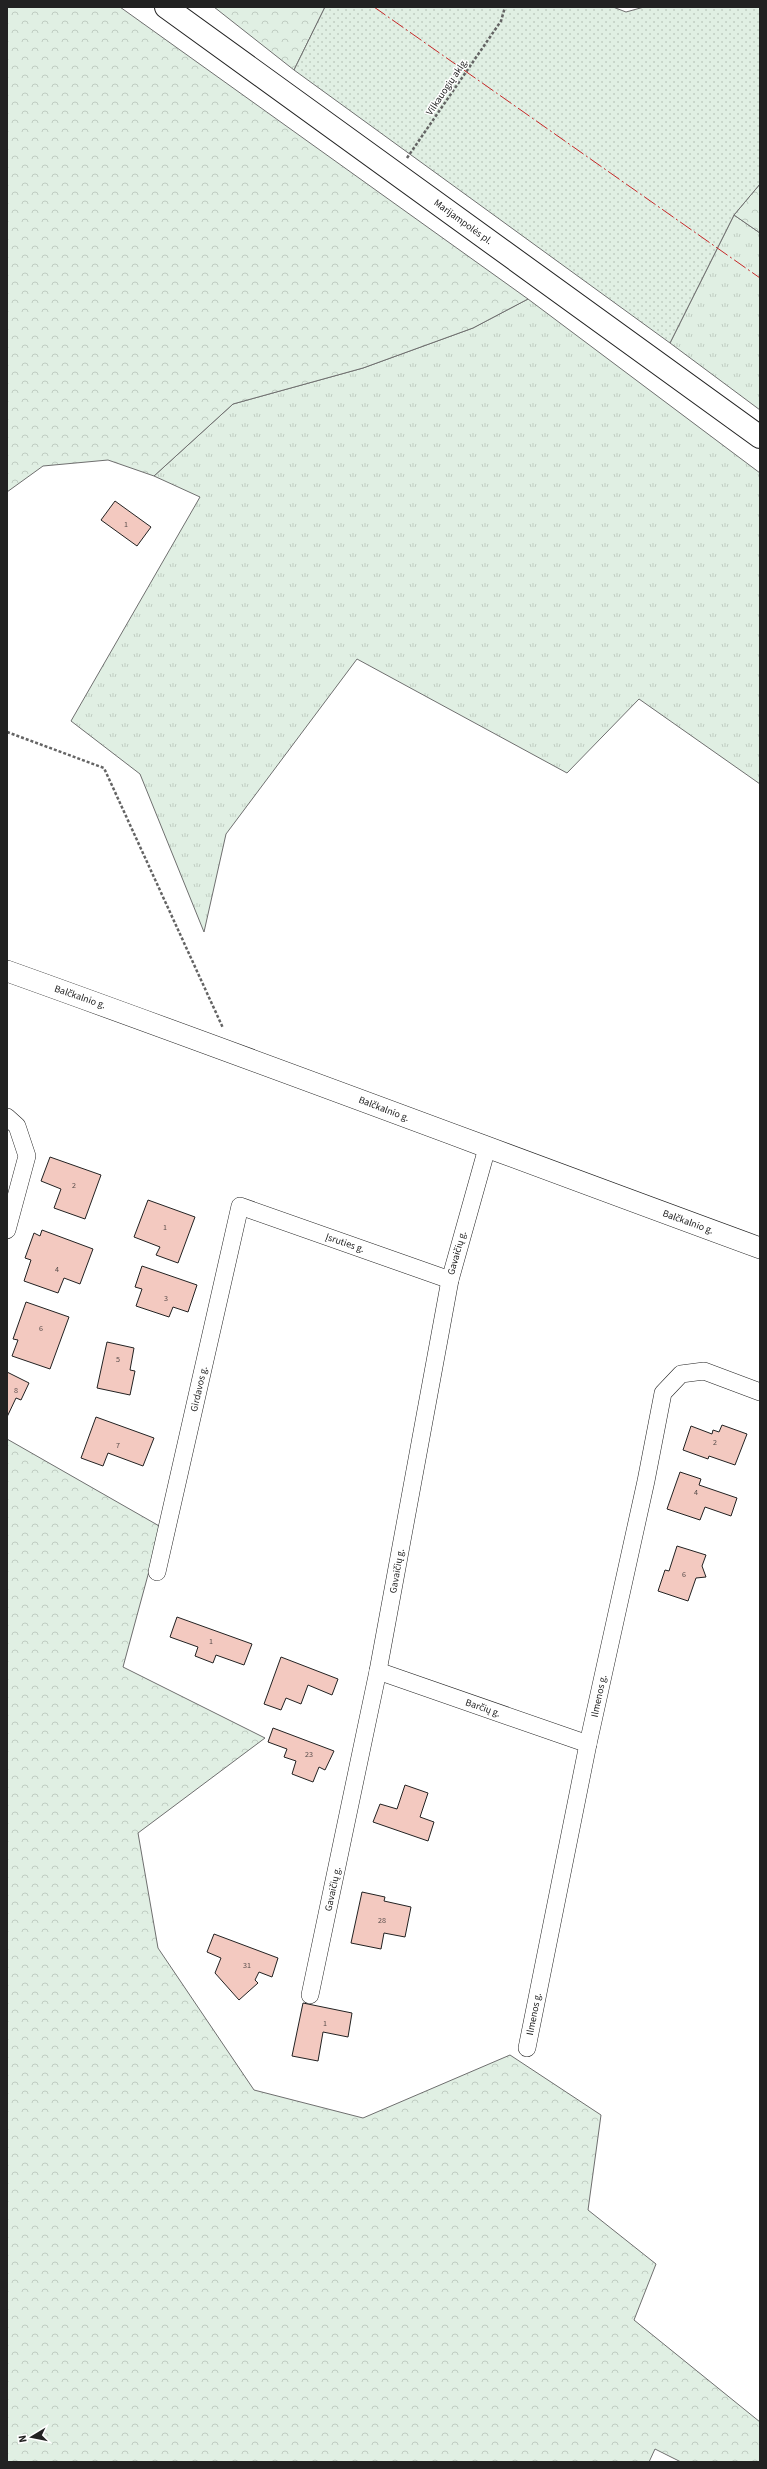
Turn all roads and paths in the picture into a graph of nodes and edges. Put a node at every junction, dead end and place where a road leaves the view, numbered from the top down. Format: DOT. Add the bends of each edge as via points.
graph roads {
  1 [pos="166,7"];
  2 [pos="505,7"];
  3 [pos="397,173"];
  4 [pos="760,437"];
  5 [pos="7,732"];
  6 [pos="7,972"];
  7 [pos="234,1052"];
  8 [pos="7,1117"];
  9 [pos="487,1148"];
  10 [pos="240,1206"];
  11 [pos="7,1230"];
  12 [pos="760,1248"];
  13 [pos="450,1280"];
  14 [pos="760,1392"];
  15 [pos="157,1572"];
  16 [pos="378,1671"];
  17 [pos="588,1744"];
  18 [pos="310,1995"];
  19 [pos="527,2048"];
  1 -- 3 [label="main road, Marijampolės pl."];
  2 -- 3 [label="path, Vilkauogių aklg." via="501,21"];
  3 -- 4 [label="main road, Marijampolės pl." via="652,361"];
  5 -- 7 [label="path" via="104,768"];
  6 -- 7 [label="street, Balčkalnio g."];
  7 -- 9 [label="street, Balčkalnio g."];
  8 -- 11 [label="street" via="17,1126 27,1156"];
  9 -- 12 [label="street, Balčkalnio g."];
  9 -- 13 [label="street, Gavaičių g."];
  10 -- 13 [label="street, Įsruties g."];
  10 -- 15 [label="street, Girdavos g."];
  13 -- 16 [label="street, Gavaičių g."];
  14 -- 17 [label="street, Ilmenos g." via="704,1371 681,1374 663,1393"];
  16 -- 17 [label="street, Barčių g."];
  16 -- 18 [label="street, Gavaičių g."];
  17 -- 19 [label="street, Ilmenos g."];
}
